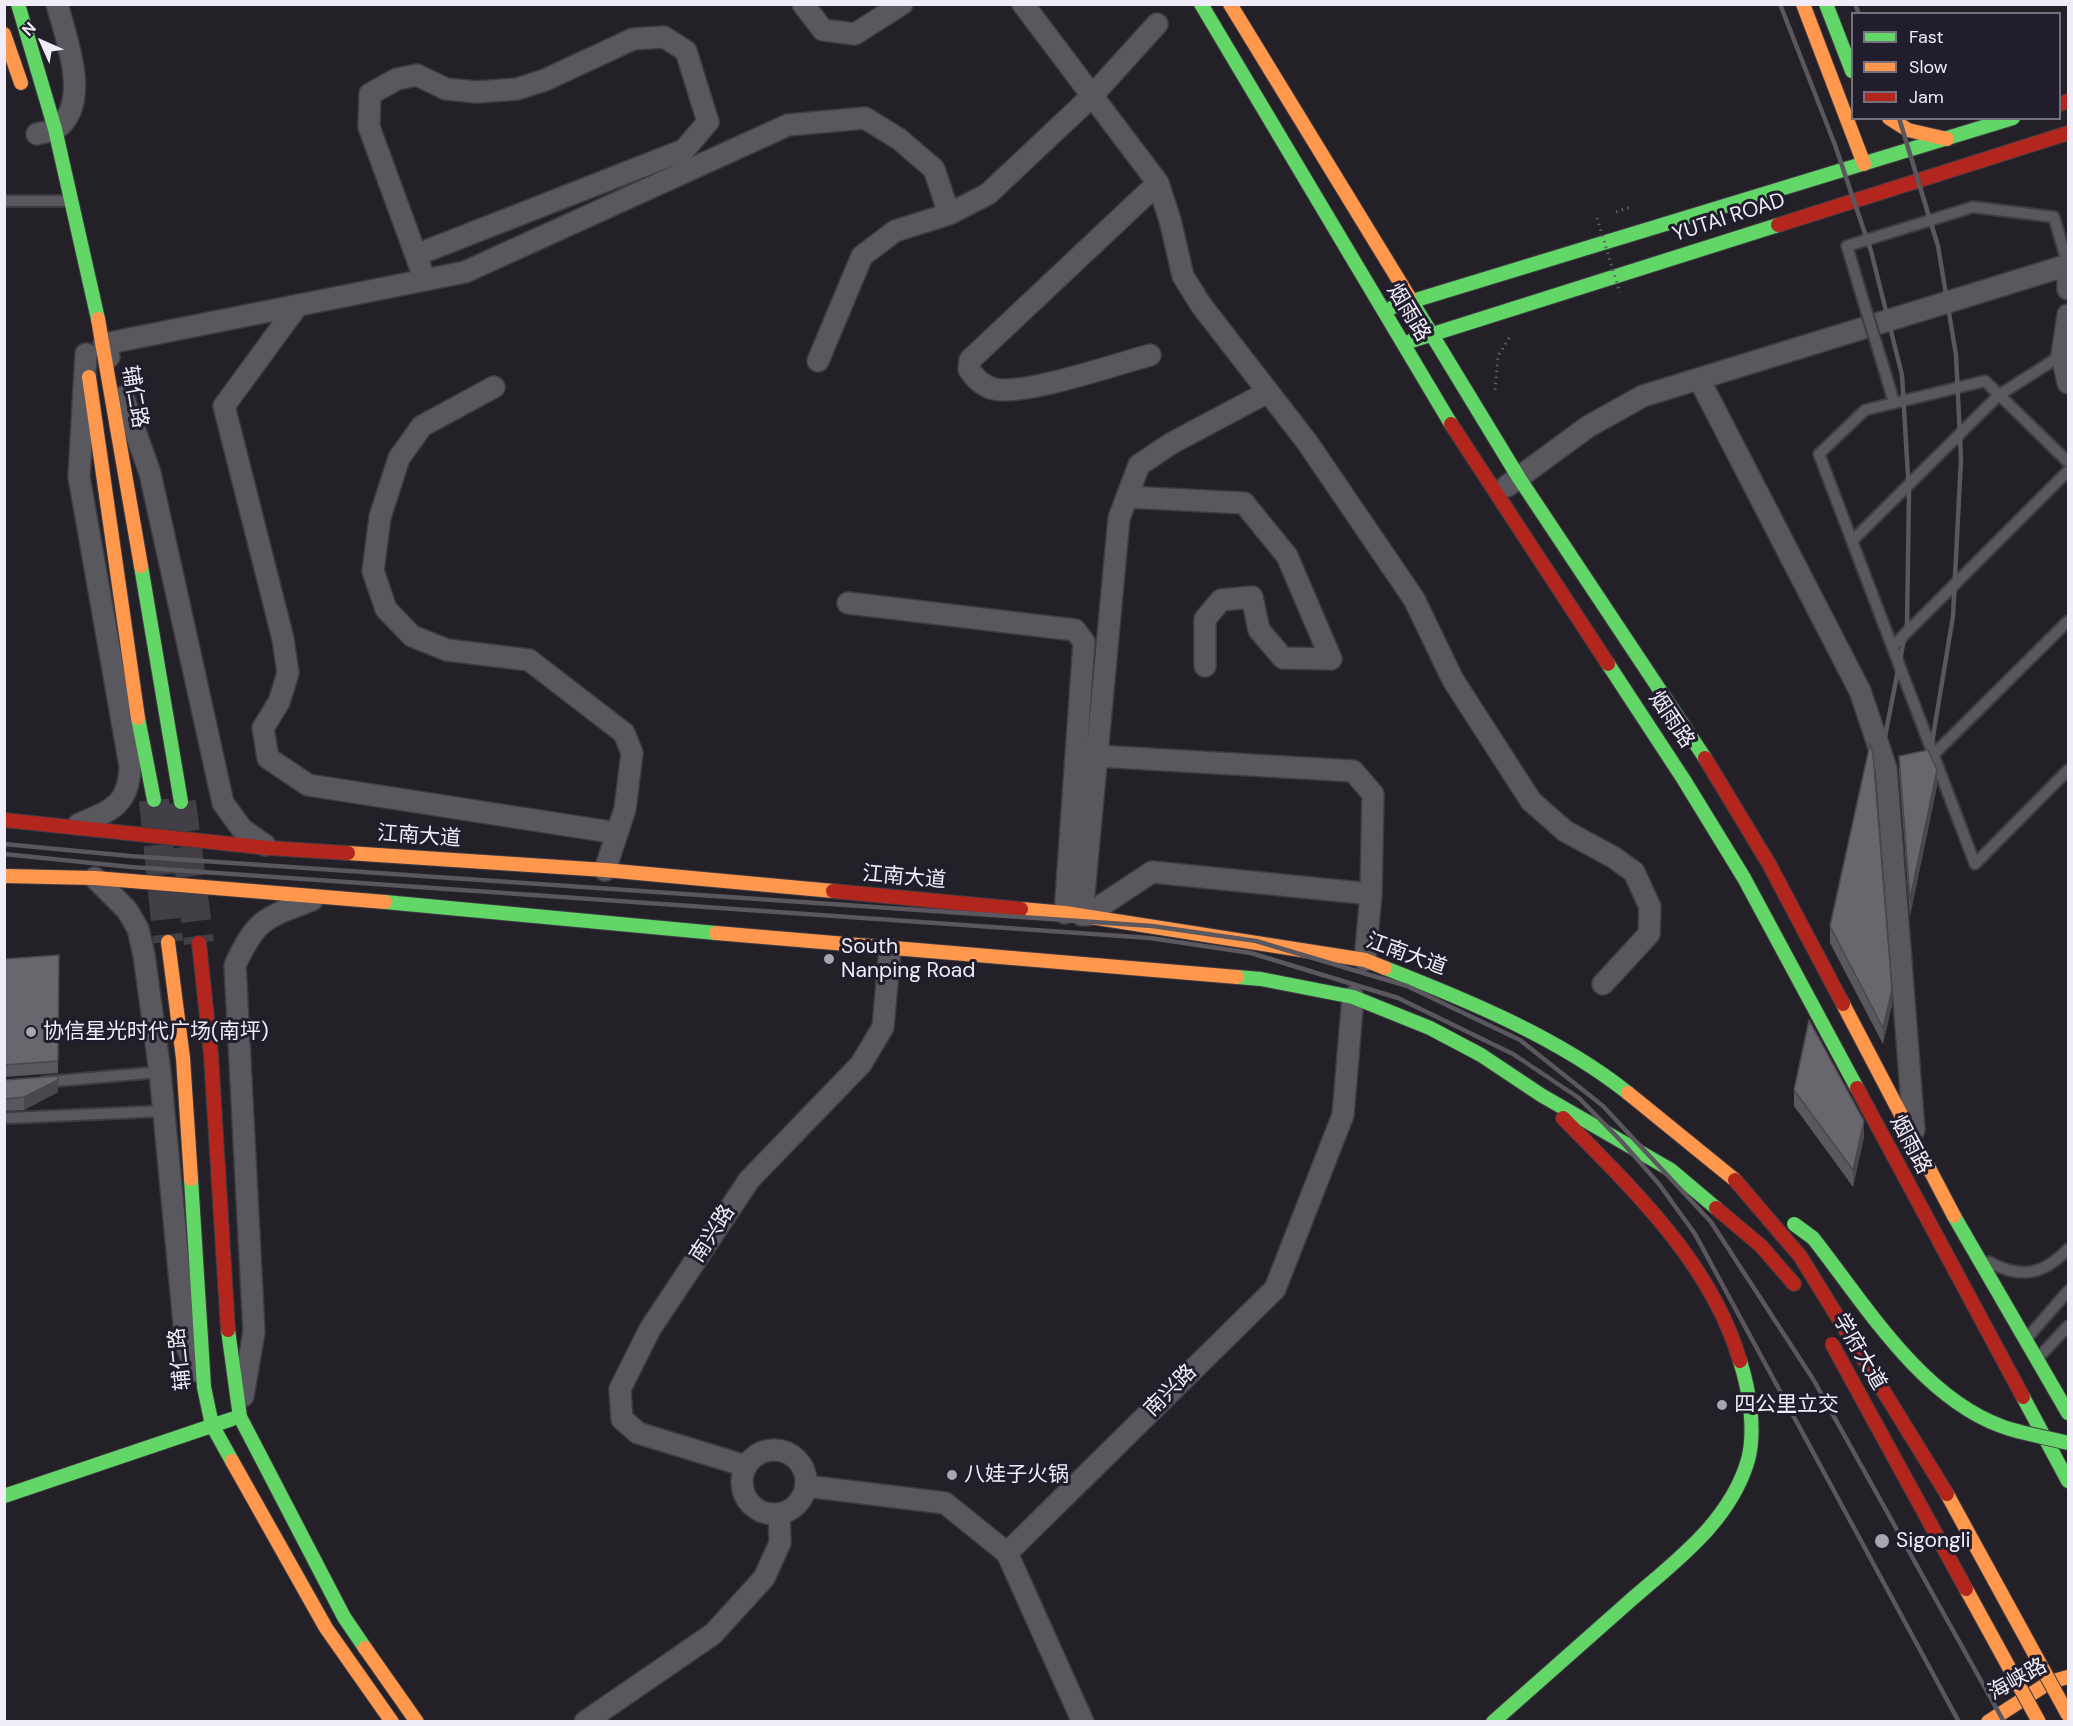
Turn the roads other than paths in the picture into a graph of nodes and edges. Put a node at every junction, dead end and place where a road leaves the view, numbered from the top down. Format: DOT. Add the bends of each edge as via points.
graph roads {
  1 [pos="18,4"];
  2 [pos="57,4"];
  3 [pos="803,4"];
  4 [pos="902,4"];
  5 [pos="1023,4"];
  6 [pos="1201,4"];
  7 [pos="1230,4"];
  8 [pos="1803,4"];
  9 [pos="1826,4"];
  10 [pos="1157,24"];
  11 [pos="4,34"];
  12 [pos="1851,68"];
  13 [pos="1837,92"];
  14 [pos="1091,97"];
  15 [pos="26,100"];
  16 [pos="1892,120"];
  17 [pos="2007,120"];
  18 [pos="42,133"];
  19 [pos="2068,133"];
  20 [pos="1947,139"];
  21 [pos="1864,164"];
  22 [pos="1158,183"];
  23 [pos="1800,183"];
  24 [pos="4,201"];
  25 [pos="71,201"];
  26 [pos="949,213"];
  27 [pos="416,255"];
  28 [pos="2068,266"];
  29 [pos="425,280"];
  30 [pos="2068,289"];
  31 [pos="1411,302"];
  32 [pos="298,305"];
  33 [pos="1382,311"];
  34 [pos="2068,315"];
  35 [pos="1430,335"];
  36 [pos="1402,344"];
  37 [pos="91,346"];
  38 [pos="1150,355"];
  39 [pos="2062,355"];
  40 [pos="818,361"];
  41 [pos="1699,379"];
  42 [pos="2068,383"];
  43 [pos="494,387"];
  44 [pos="1268,392"];
  45 [pos="1999,395"];
  46 [pos="1894,403"];
  47 [pos="2068,462"];
  48 [pos="2068,471"];
  49 [pos="1520,478"];
  50 [pos="1494,494"];
  51 [pos="1127,497"];
  52 [pos="1852,541"];
  53 [pos="848,603"];
  54 [pos="2068,621"];
  55 [pos="1893,647"];
  56 [pos="1205,666"];
  57 [pos="1934,755"];
  58 [pos="1096,756"];
  59 [pos="1915,760"];
  60 [pos="2068,770"];
  61 [pos="154,800"];
  62 [pos="181,802"];
  63 [pos="4,820"];
  64 [pos="73,827"];
  65 [pos="617,833"];
  66 [pos="269,848"];
  67 [pos="605,870"];
  68 [pos="4,876"];
  69 [pos="95,878"];
  70 [pos="1371,894"];
  71 [pos="322,896"];
  72 [pos="1078,914"];
  73 [pos="168,942"];
  74 [pos="199,943"];
  75 [pos="890,950"];
  76 [pos="1365,960"];
  77 [pos="1603,984"];
  78 [pos="1353,997"];
  79 [pos="160,1072"];
  80 [pos="27,1083"];
  81 [pos="1541,1095"];
  82 [pos="164,1111"];
  83 [pos="9,1118"];
  84 [pos="1915,1142"];
  85 [pos="1735,1180"];
  86 [pos="2068,1249"];
  87 [pos="1975,1255"];
  88 [pos="1798,1289"];
  89 [pos="2068,1291"];
  90 [pos="2068,1326"];
  91 [pos="1826,1335"];
  92 [pos="2026,1340"];
  93 [pos="2037,1360"];
  94 [pos="204,1388"];
  95 [pos="2068,1413"];
  96 [pos="240,1417"];
  97 [pos="212,1425"];
  98 [pos="2068,1443"];
  99 [pos="746,1466"];
  100 [pos="2068,1481"];
  101 [pos="806,1486"];
  102 [pos="4,1496"];
  103 [pos="779,1514"];
  104 [pos="1007,1553"];
  105 [pos="2068,1677"];
  106 [pos="2068,1715"];
  107 [pos="392,1722"];
  108 [pos="417,1722"];
  109 [pos="585,1722"];
  110 [pos="1083,1722"];
  111 [pos="1493,1722"];
  112 [pos="1988,1722"];
  113 [pos="2038,1722"];
  1 -- 18 [label="main road, 辅仁路"];
  2 -- 18 [label="street" via="76,80 71,110"];
  3 -- 4 [label="street" via="822,30 855,34"];
  5 -- 14 [label="street"];
  6 -- 33 [label="main road, 烟雨路"];
  7 -- 31 [label="main road, 烟雨路"];
  8 -- 13 [label="main road"];
  9 -- 12 [label="main road"];
  10 -- 14 [label="street"];
  11 -- 15 [label="main road"];
  13 -- 21 [label="main road"];
  13 -- 23 [label="main road" via="1844,126 1834,152"];
  14 -- 22 [label="street"];
  14 -- 26 [label="street" via="988,194"];
  16 -- 20 [label="main road" via="1908,130"];
  17 -- 20 [label="main road, YUTAI ROAD"];
  18 -- 25 [label="main road, 辅仁路"];
  19 -- 35 [label="main road, YUTAI ROAD"];
  20 -- 21 [label="main road, YUTAI ROAD" via="1885,152"];
  21 -- 23 [label="main road, YUTAI ROAD"];
  22 -- 38 [label="street" via="970,360 969,369 984,386 996,390 1042,385"];
  22 -- 44 [label="street" via="1183,276"];
  23 -- 31 [label="main road, YUTAI ROAD"];
  24 -- 25 [label="lane"];
  25 -- 37 [label="main road, 辅仁路"];
  26 -- 29 [label="street" via="934,169 899,139 865,118 788,125 465,272"];
  26 -- 40 [label="street" via="895,231 862,256"];
  27 -- 27 [label="street" via="369,127 370,94 397,79 417,75 446,89 517,89 633,39 664,38 686,51 708,122 684,150"];
  27 -- 29 [label="street"];
  28 -- 30 [label="street"];
  28 -- 41 [label="street"];
  28 -- 46 [label="lane, bridge" via="2054,217 1973,207 1847,246"];
  29 -- 32 [label="street"];
  31 -- 33 [label="main road, YUTAI ROAD"];
  31 -- 35 [label="main road, 烟雨路"];
  32 -- 37 [label="street"];
  32 -- 65 [label="street" via="224,406 283,639 288,673 279,702 263,728 268,758 308,785"];
  33 -- 36 [label="main road, 烟雨路"];
  34 -- 39 [label="street"];
  35 -- 36 [label="main road, YUTAI ROAD"];
  35 -- 49 [label="main road, 烟雨路"];
  36 -- 50 [label="main road, 烟雨路"];
  37 -- 61 [label="main road, 辅仁路" via="138,719"];
  37 -- 62 [label="main road, 辅仁路"];
  37 -- 64 [label="street" via="79,477 130,766 130,786 111,811"];
  37 -- 66 [label="street" via="150,472 223,803 242,829"];
  39 -- 42 [label="street"];
  39 -- 45 [label="lane"];
  41 -- 49 [label="street" via="1643,396 1588,426"];
  41 -- 84 [label="street" via="1860,691 1891,767"];
  43 -- 65 [label="street" via="422,426 399,458 380,517 373,571 386,609 412,636 447,650 529,660 624,733 632,753 625,809"];
  44 -- 51 [label="street" via="1139,465"];
  44 -- 77 [label="street" via="1307,442 1414,599 1453,680 1530,801 1565,831 1634,872 1650,907 1648,934"];
  45 -- 46 [label="lane" via="1985,381"];
  45 -- 47 [label="lane"];
  45 -- 52 [label="lane"];
  46 -- 52 [label="lane" via="1864,410 1819,454"];
  48 -- 55 [label="lane"];
  49 -- 50 [label="street"];
  49 -- 84 [label="main road, 烟雨路" via="1726,790"];
  50 -- 100 [label="main road, 烟雨路" via="1702,804"];
  51 -- 56 [label="street" via="1244,503 1287,556 1331,659 1283,658 1259,630 1252,597 1221,600 1205,620"];
  51 -- 58 [label="street" via="1119,518"];
  52 -- 55 [label="lane"];
  53 -- 72 [label="street" via="1075,630 1084,642"];
  54 -- 57 [label="lane"];
  55 -- 57 [label="lane"];
  57 -- 59 [label="lane"];
  57 -- 60 [label="lane" via="1975,864"];
  58 -- 70 [label="street" via="1353,771 1373,794"];
  58 -- 72 [label="street"];
  63 -- 64 [label="main road, 江南大道"];
  64 -- 66 [label="main road, 江南大道"];
  65 -- 67 [label="street"];
  66 -- 67 [label="main road, 江南大道"];
  67 -- 72 [label="main road, 江南大道"];
  68 -- 69 [label="main road"];
  69 -- 71 [label="main road"];
  69 -- 79 [label="street" via="128,910 138,929"];
  70 -- 72 [label="street" via="1152,872"];
  70 -- 76 [label="street"];
  71 -- 75 [label="main road"];
  71 -- 96 [label="street" via="269,916 249,934 235,965 254,1332"];
  72 -- 76 [label="main road, 江南大道"];
  73 -- 94 [label="main road, 辅仁路" via="183,1058"];
  74 -- 96 [label="main road" via="212,1055 227,1326"];
  75 -- 78 [label="main road" via="1261,979"];
  75 -- 99 [label="street, 南兴路" via="883,1027 861,1064 749,1180 650,1329 620,1389 622,1419 638,1433"];
  76 -- 85 [label="main road, 江南大道" via="1451,994 1562,1049 1621,1088"];
  78 -- 81 [label="main road" via="1471,1049"];
  78 -- 104 [label="street, 南兴路" via="1343,1115 1275,1289"];
  79 -- 80 [label="lane"];
  79 -- 82 [label="street"];
  81 -- 88 [label="main road" via="1671,1170 1761,1246"];
  81 -- 111 [label="main road" via="1605,1161 1697,1268 1731,1325 1745,1365 1750,1450 1736,1487 1714,1522"];
  82 -- 83 [label="lane"];
  82 -- 94 [label="street" via="186,1344"];
  84 -- 87 [label="main road, 烟雨路"];
  85 -- 98 [label="main road, bridge" via="1813,1238 1906,1356 1949,1398 2001,1426"];
  85 -- 106 [label="main road, 学府大道, bridge" via="1800,1256 1851,1335 1935,1473"];
  86 -- 87 [label="lane" via="2033,1273 2007,1271"];
  87 -- 92 [label="main road, 烟雨路"];
  89 -- 92 [label="lane"];
  90 -- 93 [label="lane"];
  91 -- 113 [label="main road, 学府大道, bridge"];
  92 -- 93 [label="main road, 烟雨路"];
  93 -- 95 [label="main road, 烟雨路"];
  94 -- 97 [label="main road, 辅仁路"];
  96 -- 97 [label="main road"];
  96 -- 108 [label="main road" via="344,1617"];
  97 -- 102 [label="main road"];
  97 -- 107 [label="main road, 辅仁路" via="326,1628"];
  99 -- 101 [label="street" via="760,1453 789,1453 802,1467"];
  99 -- 103 [label="street" via="742,1486 751,1505 759,1511"];
  101 -- 103 [label="street" via="797,1504"];
  101 -- 104 [label="street" via="945,1503"];
  103 -- 109 [label="street" via="780,1543 764,1578 713,1634"];
  104 -- 110 [label="street"];
  105 -- 112 [label="main road, 海峡路" via="2050,1682"];
}
